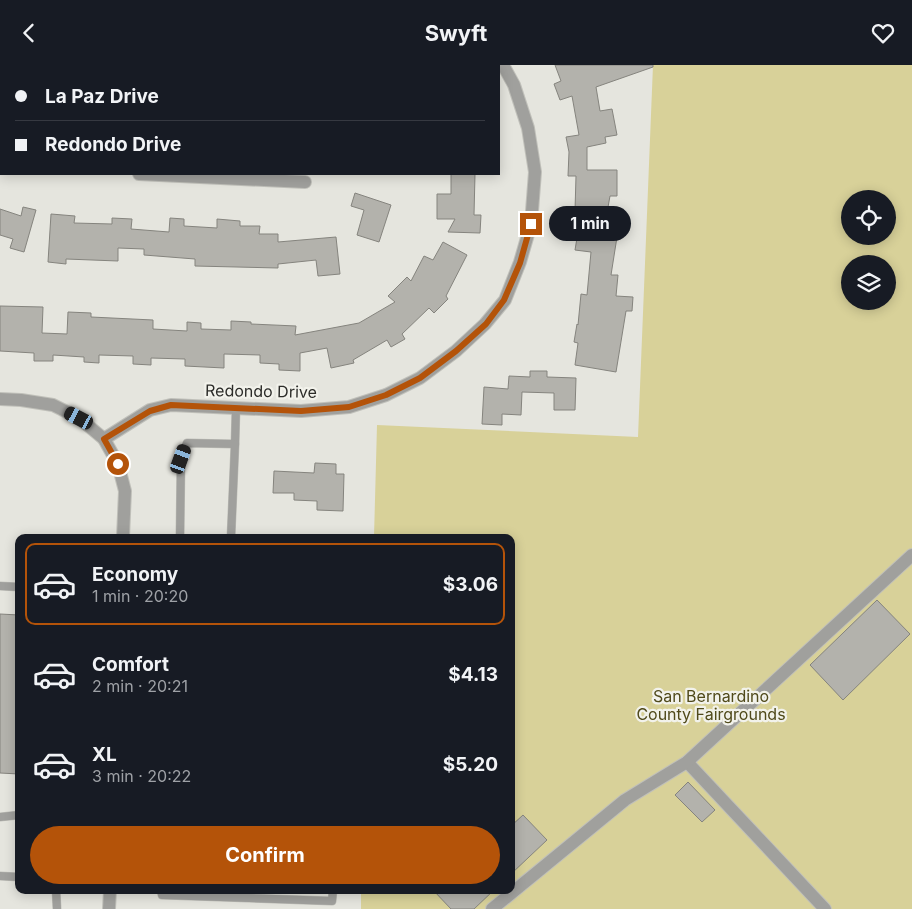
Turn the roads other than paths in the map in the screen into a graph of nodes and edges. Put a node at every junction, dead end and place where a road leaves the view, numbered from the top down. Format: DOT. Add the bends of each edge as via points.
graph roads {
  1 [pos="503,65"];
  2 [pos="160,175"];
  3 [pos="305,182"];
  4 [pos="0,399"];
  5 [pos="236,408"];
  6 [pos="104,439"];
  7 [pos="235,444"];
  8 [pos="123,534"];
  9 [pos="180,534"];
  10 [pos="231,534"];
  11 [pos="912,555"];
  12 [pos="0,587"];
  13 [pos="15,587"];
  14 [pos="686,762"];
  15 [pos="15,815"];
  16 [pos="0,817"];
  17 [pos="0,876"];
  18 [pos="15,877"];
  19 [pos="515,890"];
  20 [pos="56,894"];
  21 [pos="110,894"];
  22 [pos="162,894"];
  23 [pos="332,894"];
  24 [pos="510,894"];
  25 [pos="57,909"];
  26 [pos="109,909"];
  27 [pos="492,909"];
  28 [pos="825,909"];
  1 -- 5 [label="street, Redondo Drive" via="514,85 528,128 535,172 531,224 520,263 504,300 486,324 420,378 386,395 349,407 301,411"];
  2 -- 3 [label="street"];
  4 -- 6 [label="street" via="53,405 79,418"];
  5 -- 6 [label="street, Redondo Drive" via="171,405 150,411"];
  5 -- 7 [label="lane"];
  6 -- 8 [label="street" via="118,464 125,491"];
  7 -- 9 [label="lane" via="187,443 181,459"];
  7 -- 10 [label="lane"];
  11 -- 14 [label="street"];
  12 -- 13 [label="lane"];
  14 -- 19 [label="street" via="625,801"];
  14 -- 28 [label="street"];
  15 -- 16 [label="lane"];
  17 -- 18 [label="lane"];
  20 -- 25 [label="lane"];
  21 -- 26 [label="street"];
  22 -- 23 [label="lane" via="332,901"];
  24 -- 27 [label="street"];
}
